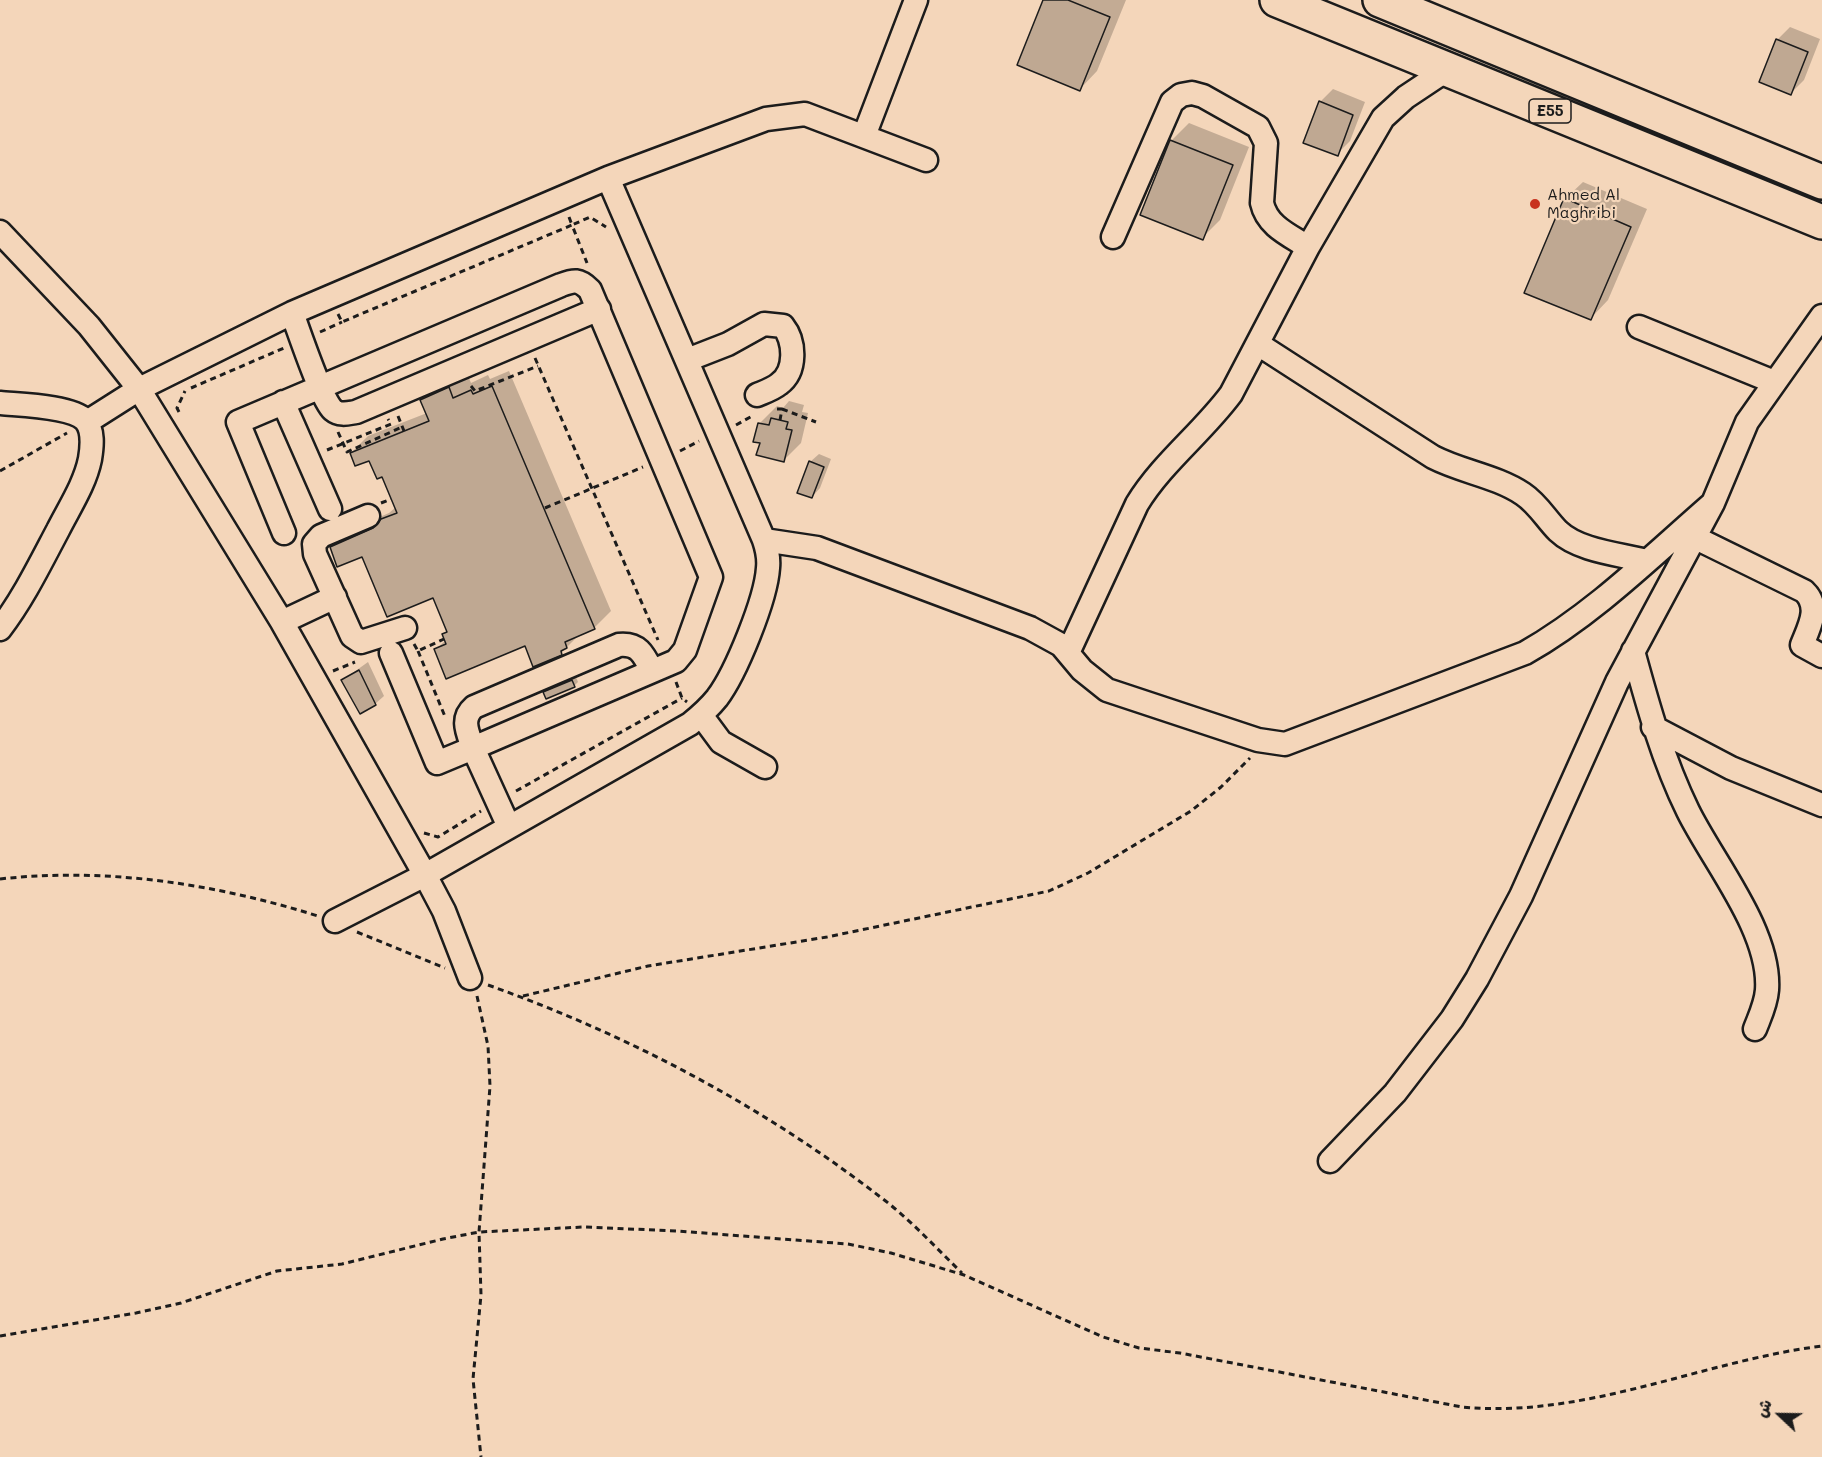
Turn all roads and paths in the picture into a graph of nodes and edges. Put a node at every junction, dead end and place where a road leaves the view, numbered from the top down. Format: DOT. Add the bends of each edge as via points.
graph roads {
  1 [pos="916,0"];
  2 [pos="1277,0"];
  3 [pos="1380,0"];
  4 [pos="1448,69"];
  5 [pos="864,136"];
  6 [pos="927,160"];
  7 [pos="608,178"];
  8 [pos="1822,182"];
  9 [pos="561,198"];
  10 [pos="1822,222"];
  11 [pos="572,225"];
  12 [pos="607,227"];
  13 [pos="0,232"];
  14 [pos="1113,237"];
  15 [pos="1308,247"];
  16 [pos="582,282"];
  17 [pos="330,296"];
  18 [pos="598,309"];
  19 [pos="292,313"];
  20 [pos="1822,316"];
  21 [pos="1639,327"];
  22 [pos="527,340"];
  23 [pos="1258,344"];
  24 [pos="687,360"];
  25 [pos="538,366"];
  26 [pos="1774,382"];
  27 [pos="321,386"];
  28 [pos="464,388"];
  29 [pos="139,389"];
  30 [pos="283,402"];
  31 [pos="0,403"];
  32 [pos="763,406"];
  33 [pos="782,409"];
  34 [pos="407,411"];
  35 [pos="780,420"];
  36 [pos="87,422"];
  37 [pos="816,422"];
  38 [pos="695,430"];
  39 [pos="709,438"];
  40 [pos="704,451"];
  41 [pos="308,458"];
  42 [pos="662,459"];
  43 [pos="0,471"];
  44 [pos="592,489"];
  45 [pos="1713,503"];
  46 [pos="545,508"];
  47 [pos="330,509"];
  48 [pos="368,516"];
  49 [pos="284,533"];
  50 [pos="1696,538"];
  51 [pos="764,540"];
  52 [pos="1646,561"];
  53 [pos="335,597"];
  54 [pos="282,622"];
  55 [pos="405,628"];
  56 [pos="0,629"];
  57 [pos="418,651"];
  58 [pos="1633,651"];
  59 [pos="391,653"];
  60 [pos="1068,653"];
  61 [pos="1822,656"];
  62 [pos="660,668"];
  63 [pos="701,715"];
  64 [pos="465,723"];
  65 [pos="1653,727"];
  66 [pos="1267,742"];
  67 [pos="473,748"];
  68 [pos="765,767"];
  69 [pos="1822,805"];
  70 [pos="509,827"];
  71 [pos="425,875"];
  72 [pos="0,879"];
  73 [pos="335,921"];
  74 [pos="470,978"];
  75 [pos="522,997"];
  76 [pos="1755,1029"];
  77 [pos="1330,1161"];
  78 [pos="479,1232"];
  79 [pos="963,1275"];
  80 [pos="0,1336"];
  81 [pos="1822,1346"];
  82 [pos="481,1457"];
  1 -- 5 [label="street"];
  2 -- 4 [label="highway, E55"];
  3 -- 8 [label="highway, E55"];
  4 -- 10 [label="highway, E55"];
  4 -- 15 [label="street" via="1383,118"];
  5 -- 6 [label="street"];
  5 -- 7 [label="street" via="805,114 786,115"];
  7 -- 9 [label="street"];
  7 -- 24 [label="street"];
  9 -- 11 [label="path"];
  9 -- 17 [label="street"];
  11 -- 12 [label="path" via="590,217"];
  11 -- 16 [label="path" via="588,265"];
  11 -- 17 [label="path" via="342,322"];
  13 -- 29 [label="street" via="74,309"];
  14 -- 15 [label="street" via="1172,102 1192,93 1251,123 1263,134 1264,212 1277,228"];
  15 -- 23 [label="street"];
  16 -- 18 [label="street"];
  16 -- 27 [label="street" via="561,285"];
  17 -- 19 [label="street"];
  18 -- 22 [label="street"];
  18 -- 42 [label="street"];
  19 -- 27 [label="street"];
  19 -- 29 [label="street"];
  20 -- 26 [label="street"];
  21 -- 26 [label="street"];
  22 -- 25 [label="path"];
  22 -- 27 [label="street" via="356,412 344,414 333,410"];
  23 -- 52 [label="street" via="1433,457 1524,494 1572,540"];
  23 -- 60 [label="street" via="1215,415 1147,487"];
  24 -- 32 [label="street" via="764,324 783,326 793,345 787,374"];
  24 -- 39 [label="street"];
  25 -- 28 [label="path" via="475,391 472,385"];
  25 -- 44 [label="path"];
  26 -- 45 [label="street" via="1748,422"];
  27 -- 30 [label="street"];
  29 -- 36 [label="street"];
  29 -- 54 [label="street"];
  30 -- 41 [label="street"];
  30 -- 49 [label="street" via="238,422"];
  31 -- 36 [label="street" via="63,411"];
  32 -- 33 [label="path"];
  32 -- 39 [label="path"];
  33 -- 35 [label="path"];
  33 -- 37 [label="path"];
  34 -- 41 [label="path" via="388,418 391,424"];
  36 -- 43 [label="path"];
  36 -- 56 [label="street" via="92,446 82,480 25,592"];
  38 -- 39 [label="path"];
  39 -- 40 [label="path"];
  39 -- 42 [label="path"];
  39 -- 51 [label="street"];
  41 -- 47 [label="street"];
  42 -- 44 [label="path"];
  42 -- 62 [label="street" via="711,577 685,650 676,661"];
  44 -- 46 [label="path"];
  44 -- 62 [label="path"];
  45 -- 50 [label="street"];
  45 -- 52 [label="street"];
  48 -- 53 [label="street" via="321,536 314,544"];
  50 -- 58 [label="street"];
  50 -- 61 [label="street" via="1804,591 1814,605 1802,645"];
  51 -- 60 [label="street" via="817,548 1030,628"];
  51 -- 63 [label="street" via="769,566 755,617 728,679"];
  52 -- 66 [label="street" via="1582,616 1525,653 1305,738 1285,744"];
  53 -- 54 [label="street"];
  53 -- 55 [label="street" via="352,636 361,642"];
  54 -- 71 [label="street"];
  57 -- 64 [label="path" via="450,728"];
  58 -- 65 [label="street"];
  58 -- 77 [label="street" via="1521,896 1477,979 1395,1093"];
  59 -- 67 [label="street" via="437,763"];
  60 -- 66 [label="street" via="1107,690"];
  62 -- 63 [label="path" via="682,698"];
  62 -- 64 [label="street" via="638,647 619,645 474,707 467,713"];
  62 -- 67 [label="street"];
  63 -- 68 [label="street" via="721,742"];
  63 -- 70 [label="street"];
  64 -- 67 [label="street"];
  65 -- 69 [label="street" via="1731,768"];
  65 -- 76 [label="street" via="1688,811 1761,950 1767,989"];
  66 -- 75 [label="path" via="1191,811 1088,873 1049,891 827,937 648,966"];
  67 -- 70 [label="street"];
  70 -- 71 [label="street"];
  71 -- 73 [label="street"];
  71 -- 74 [label="street"];
  72 -- 73 [label="path" via="72,875 162,880 279,904"];
  73 -- 74 [label="path"];
  74 -- 75 [label="path"];
  74 -- 78 [label="path" via="482,1009 490,1086"];
  75 -- 79 [label="path" via="647,1051 743,1103 881,1197"];
  78 -- 79 [label="path" via="595,1227 848,1244"];
  78 -- 80 [label="path" via="342,1264 278,1271 181,1303 136,1313"];
  78 -- 82 [label="path" via="481,1294 473,1379"];
  79 -- 81 [label="path" via="1103,1337 1139,1348 1494,1410 1616,1392 1762,1356"];
}
